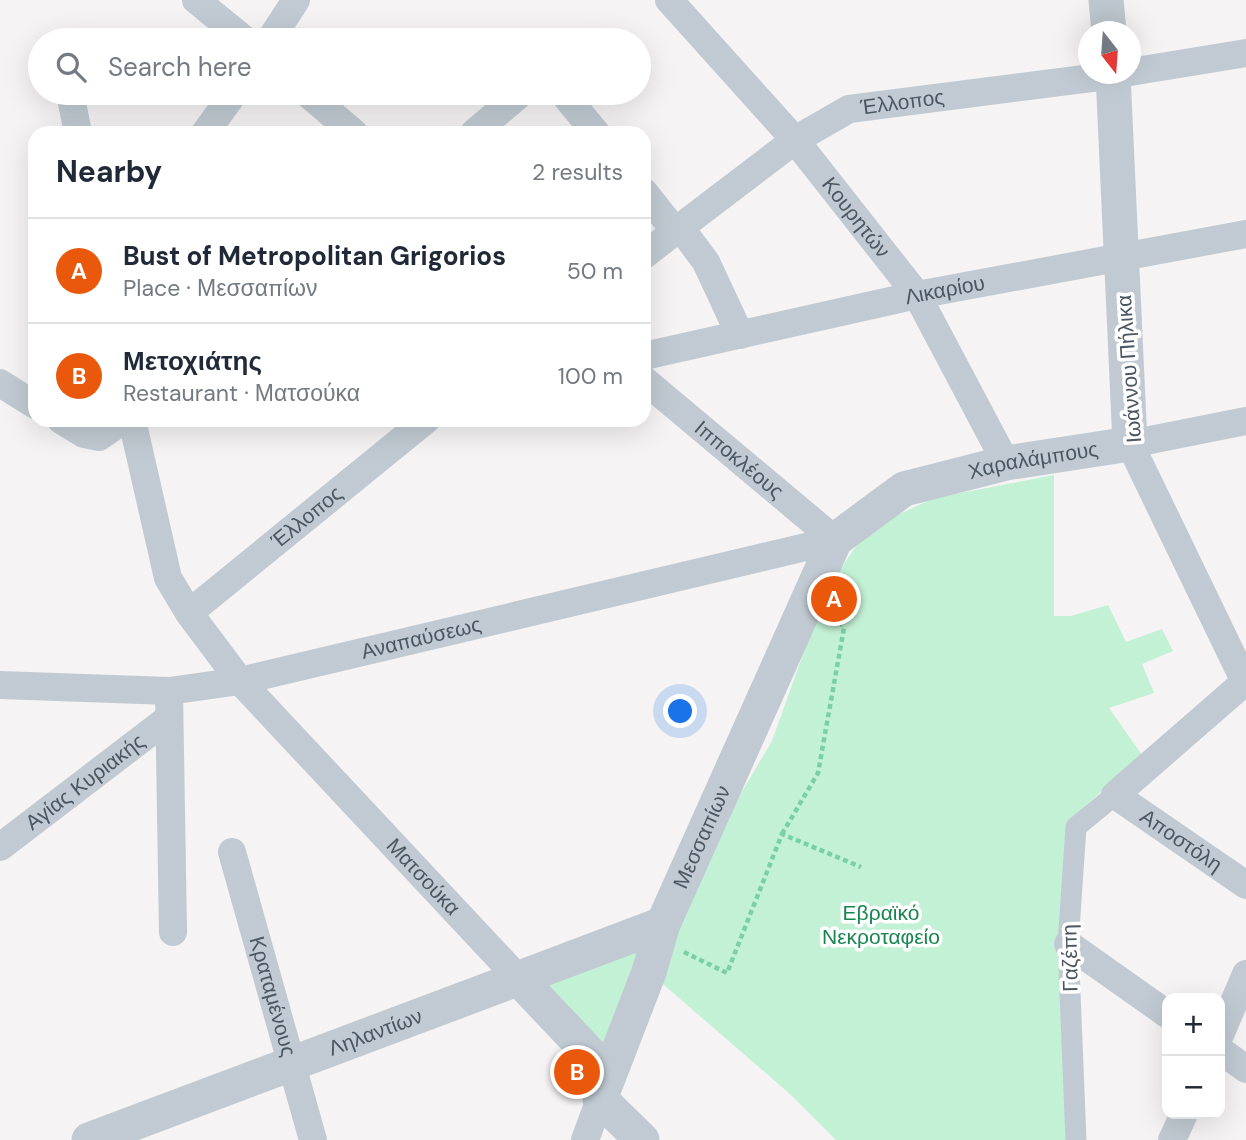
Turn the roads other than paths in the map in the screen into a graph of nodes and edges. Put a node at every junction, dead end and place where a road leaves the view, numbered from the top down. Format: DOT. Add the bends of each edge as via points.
graph roads {
  1 [pos="196,0"];
  2 [pos="296,0"];
  3 [pos="669,0"];
  4 [pos="1106,0"];
  5 [pos="1108,21"];
  6 [pos="230,28"];
  7 [pos="278,28"];
  8 [pos="1246,53"];
  9 [pos="1141,70"];
  10 [pos="1078,79"];
  11 [pos="1120,84"];
  12 [pos="73,105"];
  13 [pos="225,105"];
  14 [pos="321,105"];
  15 [pos="507,105"];
  16 [pos="573,105"];
  17 [pos="77,126"];
  18 [pos="210,126"];
  19 [pos="346,126"];
  20 [pos="482,126"];
  21 [pos="590,126"];
  22 [pos="795,140"];
  23 [pos="651,200"];
  24 [pos="678,229"];
  25 [pos="1246,234"];
  26 [pos="651,250"];
  27 [pos="1122,258"];
  28 [pos="917,295"];
  29 [pos="740,335"];
  30 [pos="651,354"];
  31 [pos="0,383"];
  32 [pos="651,386"];
  33 [pos="28,401"];
  34 [pos="1246,421"];
  35 [pos="72,427"];
  36 [pos="113,427"];
  37 [pos="134,427"];
  38 [pos="417,427"];
  39 [pos="1130,444"];
  40 [pos="1006,463"];
  41 [pos="835,540"];
  42 [pos="189,613"];
  43 [pos="240,681"];
  44 [pos="1246,682"];
  45 [pos="0,685"];
  46 [pos="169,704"];
  47 [pos="1115,795"];
  48 [pos="0,847"];
  49 [pos="232,852"];
  50 [pos="1246,885"];
  51 [pos="661,931"];
  52 [pos="173,932"];
  53 [pos="1068,944"];
  54 [pos="1246,974"];
  55 [pos="519,979"];
  56 [pos="1162,1010"];
  57 [pos="1225,1023"];
  58 [pos="1225,1054"];
  59 [pos="291,1065"];
  60 [pos="1246,1069"];
  61 [pos="604,1086"];
  62 [pos="1182,1119"];
  63 [pos="89,1140"];
  64 [pos="313,1140"];
  65 [pos="584,1140"];
  66 [pos="642,1140"];
  67 [pos="1076,1140"];
  68 [pos="1172,1140"];
  1 -- 6 [label="street"];
  2 -- 7 [label="street"];
  3 -- 22 [label="street, Κουρητών"];
  4 -- 5 [label="street"];
  8 -- 9 [label="street, Έλλοπος"];
  10 -- 22 [label="street, Έλλοπος" via="849,109"];
  11 -- 27 [label="street, Ιωάννου Πήλικα"];
  12 -- 17 [label="street"];
  13 -- 18 [label="street"];
  14 -- 19 [label="street"];
  15 -- 20 [label="street"];
  16 -- 21 [label="street"];
  22 -- 24 [label="street, Έλλοπος"];
  22 -- 28 [label="street, Κουρητών"];
  23 -- 24 [label="street"];
  24 -- 26 [label="street, Έλλοπος"];
  24 -- 29 [label="street" via="706,262"];
  25 -- 27 [label="street, Λικαρίου"];
  27 -- 28 [label="street, Λικαρίου"];
  27 -- 39 [label="street, Ιωάννου Πήλικα"];
  28 -- 29 [label="street, Λικαρίου"];
  28 -- 40 [label="street, Κουρητών"];
  29 -- 30 [label="street, Λικαρίου"];
  31 -- 33 [label="street"];
  32 -- 41 [label="street, Ιπποκλέους"];
  34 -- 39 [label="street, Χαραλάμπους"];
  35 -- 36 [label="street" via="99,437"];
  37 -- 42 [label="street" via="168,578"];
  38 -- 42 [label="street, Έλλοπος"];
  39 -- 40 [label="street, Χαραλάμπους"];
  39 -- 44 [label="street, Ιωάννου Πήλικα"];
  40 -- 41 [label="street, Χαραλάμπους" via="904,489"];
  41 -- 43 [label="street, Αναπαύσεως"];
  41 -- 51 [label="street, Μεσσαπίων"];
  42 -- 43 [label="street"];
  43 -- 46 [label="street, Αναπαύσεως"];
  43 -- 55 [label="street, Ματσούκα"];
  44 -- 47 [label="street"];
  45 -- 46 [label="street, Αναπαύσεως"];
  46 -- 48 [label="street, Αγίας Κυριακής"];
  46 -- 52 [label="street"];
  47 -- 50 [label="street, Αποστόλη"];
  47 -- 53 [label="street, Γαζέπη" via="1076,827"];
  49 -- 59 [label="street, Κραταμένους"];
  51 -- 55 [label="street, Ληλαντίων"];
  51 -- 61 [label="street, Μεσσαπίων"];
  53 -- 56 [label="street"];
  53 -- 67 [label="street, Γαζέπη"];
  54 -- 57 [label="street"];
  55 -- 59 [label="street, Ληλαντίων"];
  55 -- 61 [label="street, Ματσούκα"];
  58 -- 60 [label="street"];
  59 -- 63 [label="street, Ληλαντίων"];
  59 -- 64 [label="street, Κραταμένους"];
  61 -- 65 [label="street, Μεσσαπίων"];
  61 -- 66 [label="street, Ματσούκα"];
  62 -- 68 [label="street"];
}
